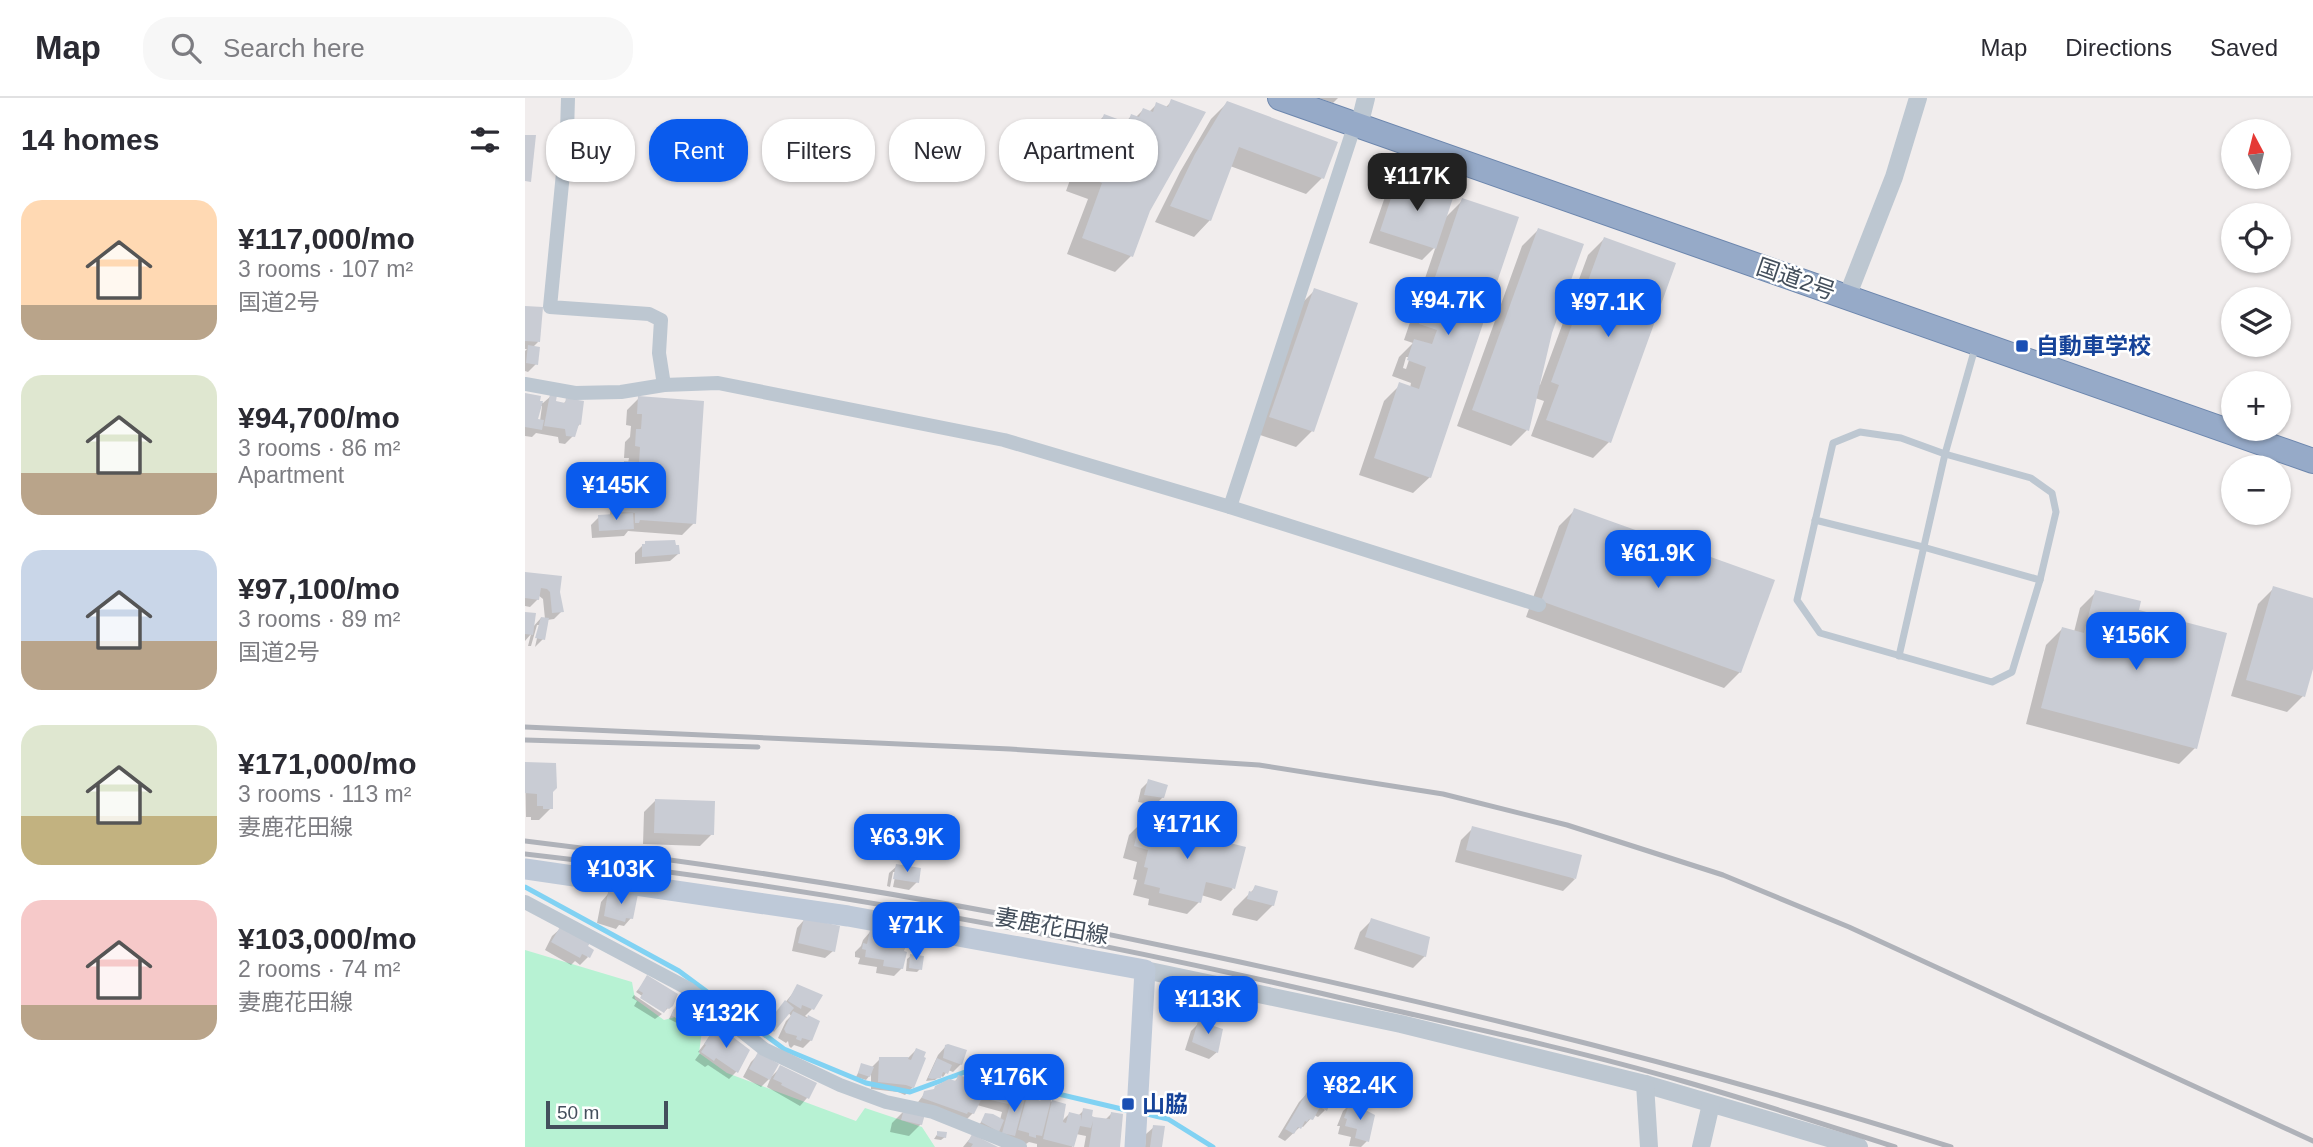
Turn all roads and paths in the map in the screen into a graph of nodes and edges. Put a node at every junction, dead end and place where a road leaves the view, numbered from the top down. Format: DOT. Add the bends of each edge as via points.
graph roads {
  1 [pos="568,98"];
  2 [pos="1280,98"];
  3 [pos="1366,98"];
  4 [pos="1918,98"];
  5 [pos="1357,125"];
  6 [pos="1847,297"];
  7 [pos="1977,344"];
  8 [pos="525,384"];
  9 [pos="664,386"];
  10 [pos="1945,454"];
  11 [pos="2313,461"];
  12 [pos="1230,507"];
  13 [pos="1815,520"];
  14 [pos="1923,547"];
  15 [pos="2040,580"];
  16 [pos="1539,605"];
  17 [pos="1899,656"];
  18 [pos="525,869"];
  19 [pos="525,902"];
  20 [pos="1145,970"];
  21 [pos="1644,1084"];
  22 [pos="1711,1104"];
  23 [pos="1020,1147"];
  24 [pos="1135,1147"];
  25 [pos="1649,1147"];
  26 [pos="1701,1147"];
  27 [pos="1859,1147"];
  1 -- 9 [label="street" via="550,307 649,314 661,320"];
  2 -- 5 [label="highway, 国道2号"];
  3 -- 5 [label="street"];
  4 -- 6 [label="street" via="1894,177"];
  5 -- 6 [label="highway, 国道2号"];
  5 -- 12 [label="street"];
  6 -- 7 [label="highway, 国道2号"];
  7 -- 10 [label="lane"];
  7 -- 11 [label="highway, 国道2号"];
  8 -- 9 [label="street" via="575,393"];
  9 -- 12 [label="street" via="718,383 1004,440"];
  10 -- 13 [label="lane" via="1901,438 1860,432 1833,443"];
  10 -- 14 [label="lane"];
  10 -- 15 [label="lane" via="2031,478 2052,493 2056,512"];
  12 -- 16 [label="street"];
  13 -- 14 [label="lane"];
  13 -- 17 [label="lane" via="1797,600 1820,633"];
  14 -- 15 [label="lane"];
  14 -- 17 [label="lane"];
  15 -- 17 [label="lane" via="2012,672 1992,682"];
  18 -- 20 [label="main road, 妻鹿花田線" via="848,916"];
  19 -- 23 [label="street" via="689,989 764,1049 840,1085 886,1102 933,1112"];
  20 -- 21 [label="street" via="1401,1024"];
  20 -- 24 [label="main road"];
  21 -- 22 [label="street"];
  21 -- 25 [label="street"];
  22 -- 26 [label="street"];
  22 -- 27 [label="street"];
}
